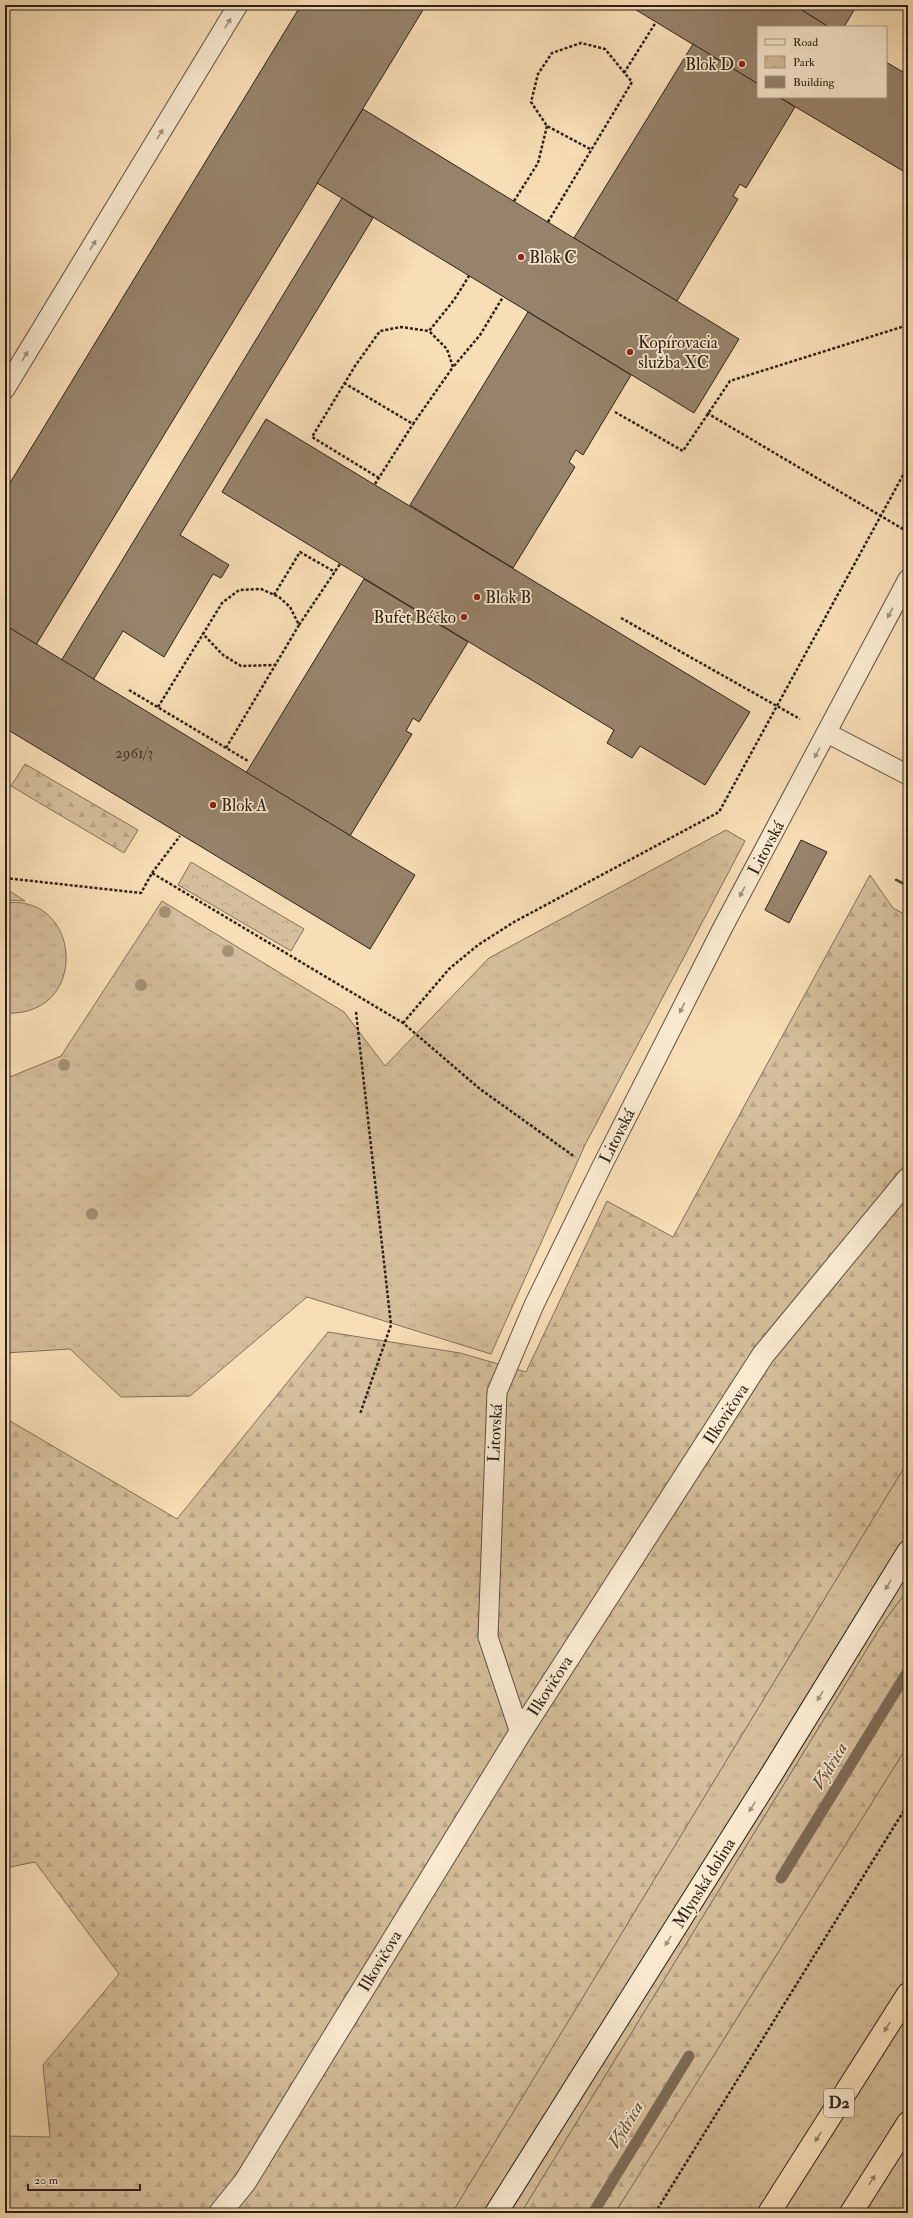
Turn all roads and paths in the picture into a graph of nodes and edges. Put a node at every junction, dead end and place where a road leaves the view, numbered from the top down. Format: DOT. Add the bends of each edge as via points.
graph roads {
  1 [pos="238,5"];
  2 [pos="656,22"];
  3 [pos="624,73"];
  4 [pos="547,126"];
  5 [pos="592,150"];
  6 [pos="906,190"];
  7 [pos="908,194"];
  8 [pos="514,201"];
  9 [pos="548,222"];
  10 [pos="469,276"];
  11 [pos="503,297"];
  12 [pos="908,326"];
  13 [pos="429,331"];
  14 [pos="453,367"];
  15 [pos="344,383"];
  16 [pos="5,389"];
  17 [pos="616,412"];
  18 [pos="707,413"];
  19 [pos="413,424"];
  20 [pos="908,466"];
  21 [pos="379,478"];
  22 [pos="375,484"];
  23 [pos="880,517"];
  24 [pos="908,532"];
  25 [pos="340,564"];
  26 [pos="335,572"];
  27 [pos="908,579"];
  28 [pos="274,595"];
  29 [pos="621,618"];
  30 [pos="299,625"];
  31 [pos="203,634"];
  32 [pos="275,665"];
  33 [pos="129,690"];
  34 [pos="777,706"];
  35 [pos="158,707"];
  36 [pos="827,733"];
  37 [pos="226,748"];
  38 [pos="248,761"];
  39 [pos="908,775"];
  40 [pos="180,836"];
  41 [pos="152,873"];
  42 [pos="5,878"];
  43 [pos="356,1012"];
  44 [pos="402,1023"];
  45 [pos="601,1168"];
  46 [pos="908,1178"];
  47 [pos="360,1414"];
  48 [pos="908,1552"];
  49 [pos="520,1733"];
  50 [pos="908,1804"];
  51 [pos="908,1994"];
  52 [pos="908,2122"];
  53 [pos="220,2213"];
  54 [pos="496,2213"];
  55 [pos="655,2213"];
  56 [pos="769,2213"];
  57 [pos="851,2213"];
  16 -- 1 [label="lane, one-way"];
  2 -- 3 [label="path"];
  3 -- 4 [label="path" via="605,49 581,43 552,52 538,74 532,102"];
  3 -- 5 [label="path" via="632,82"];
  4 -- 5 [label="path"];
  4 -- 8 [label="path" via="538,163"];
  5 -- 9 [label="path"];
  6 -- 7 [label="path"];
  10 -- 13 [label="path"];
  11 -- 14 [label="path" via="480,335"];
  12 -- 18 [label="path" via="730,381"];
  13 -- 14 [label="path" via="447,349"];
  13 -- 15 [label="path" via="401,327 380,331"];
  14 -- 19 [label="path"];
  15 -- 19 [label="path"];
  15 -- 21 [label="path" via="312,437"];
  17 -- 18 [label="path" via="683,451"];
  18 -- 23 [label="path"];
  19 -- 21 [label="path"];
  20 -- 23 [label="path"];
  21 -- 22 [label="path"];
  23 -- 24 [label="path"];
  23 -- 34 [label="path"];
  25 -- 26 [label="path"];
  26 -- 28 [label="path" via="300,552"];
  26 -- 30 [label="path"];
  27 -- 36 [label="lane, Litovská, one-way"];
  28 -- 30 [label="path" via="290,608"];
  28 -- 31 [label="path" via="260,589 239,590 222,603"];
  29 -- 34 [label="path"];
  30 -- 32 [label="path"];
  31 -- 32 [label="path" via="223,655 241,666"];
  31 -- 35 [label="path"];
  32 -- 37 [label="path"];
  33 -- 35 [label="path"];
  34 -- 44 [label="path" via="720,812 514,922 449,969"];
  35 -- 37 [label="path"];
  36 -- 39 [label="lane"];
  36 -- 45 [label="lane, Litovská, one-way" via="722,929"];
  37 -- 38 [label="path"];
  40 -- 41 [label="path"];
  41 -- 42 [label="path" via="141,893"];
  41 -- 44 [label="path"];
  43 -- 47 [label="path" via="391,1325"];
  44 -- 45 [label="path" via="480,1089 578,1159"];
  45 -- 49 [label="lane, Litovská" via="534,1305 497,1392 488,1637"];
  46 -- 49 [label="street, Ilkovičova" via="763,1355"];
  48 -- 54 [label="street, Mlynská dolina, one-way" via="769,1779"];
  49 -- 53 [label="street, Ilkovičova" via="245,2182"];
  50 -- 55 [label="path"];
  51 -- 56 [label="highway, D2, one-way"];
  57 -- 52 [label="highway, one-way"];
}
